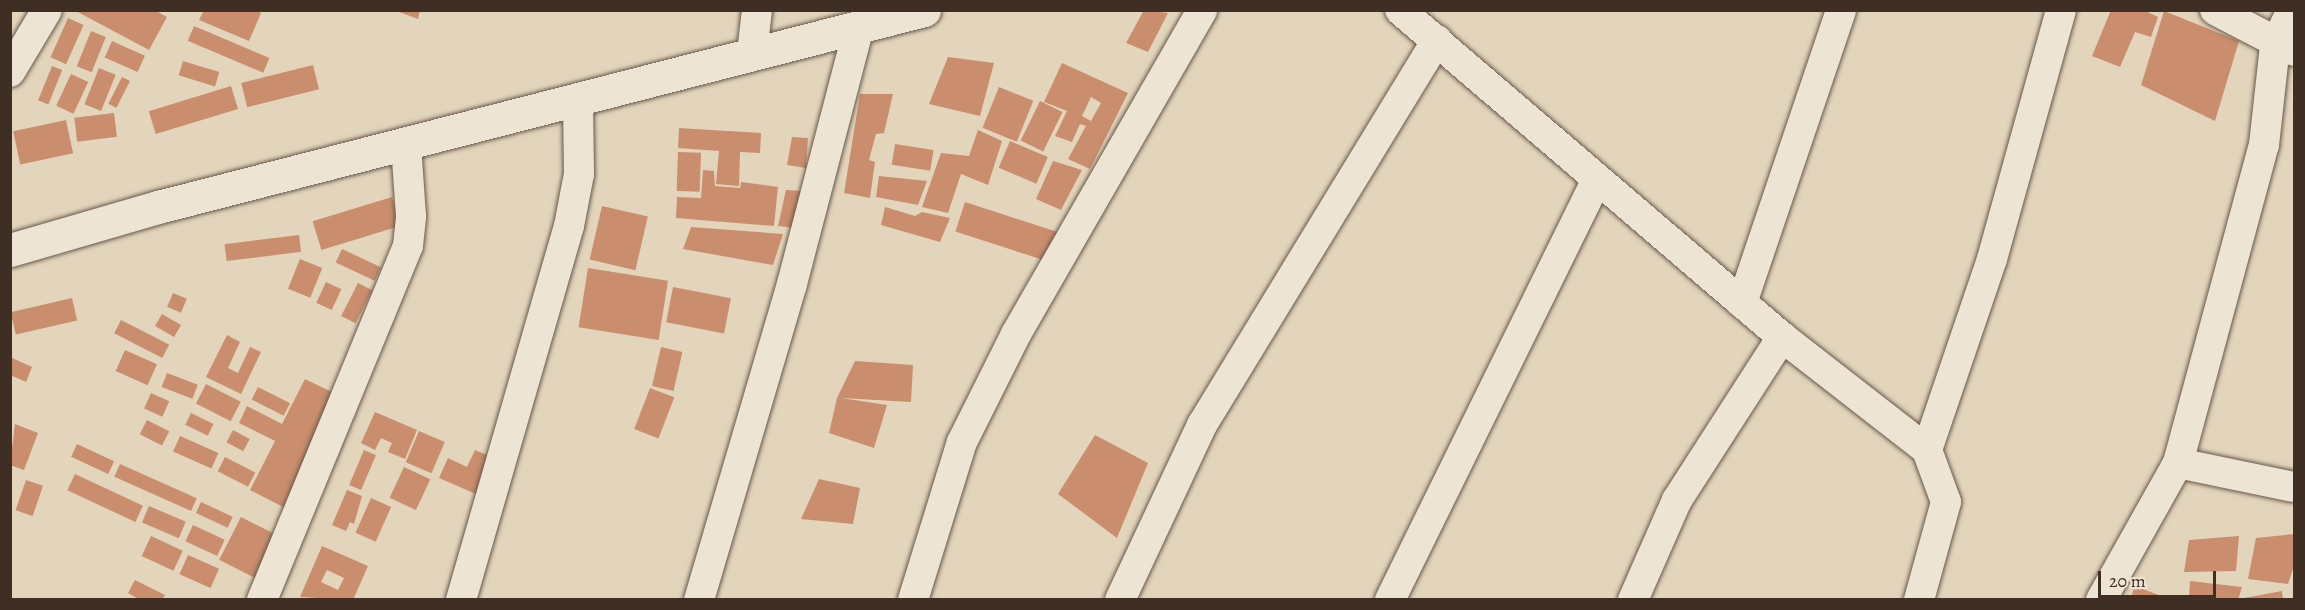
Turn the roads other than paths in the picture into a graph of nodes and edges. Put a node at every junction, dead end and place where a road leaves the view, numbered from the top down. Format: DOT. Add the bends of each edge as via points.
graph roads {
  1 [pos="47,10"];
  2 [pos="757,10"];
  3 [pos="924,10"];
  4 [pos="1202,10"];
  5 [pos="1400,10"];
  6 [pos="1841,10"];
  7 [pos="2061,10"];
  8 [pos="2215,10"];
  9 [pos="2292,10"];
  10 [pos="858,30"];
  11 [pos="1437,40"];
  12 [pos="2285,48"];
  13 [pos="753,53"];
  14 [pos="10,72"];
  15 [pos="578,103"];
  16 [pos="406,146"];
  17 [pos="1597,180"];
  18 [pos="10,250"];
  19 [pos="1742,303"];
  20 [pos="1782,337"];
  21 [pos="1927,450"];
  22 [pos="2178,463"];
  23 [pos="2295,487"];
  24 [pos="262,600"];
  25 [pos="461,600"];
  26 [pos="699,600"];
  27 [pos="913,600"];
  28 [pos="1120,600"];
  29 [pos="1390,600"];
  30 [pos="1633,600"];
  31 [pos="1919,600"];
  32 [pos="2101,600"];
  1 -- 14 [label="street"];
  2 -- 13 [label="street"];
  3 -- 10 [label="street"];
  4 -- 27 [label="street" via="1016,334 962,442"];
  5 -- 11 [label="street"];
  6 -- 19 [label="street"];
  7 -- 21 [label="street" via="1992,260"];
  8 -- 12 [label="street"];
  9 -- 12 [label="street"];
  10 -- 13 [label="street"];
  10 -- 26 [label="street" via="792,284"];
  11 -- 17 [label="street"];
  11 -- 28 [label="street" via="1202,425"];
  12 -- 22 [label="street" via="2264,145"];
  13 -- 15 [label="street"];
  15 -- 16 [label="street"];
  15 -- 25 [label="street" via="579,174 569,226"];
  16 -- 18 [label="street" via="158,207"];
  16 -- 24 [label="street" via="411,216 408,246"];
  17 -- 19 [label="street"];
  17 -- 29 [label="street"];
  19 -- 20 [label="street"];
  20 -- 21 [label="street"];
  20 -- 30 [label="street" via="1677,500"];
  21 -- 31 [label="street" via="1947,502"];
  22 -- 23 [label="street"];
  22 -- 32 [label="street"];
}
